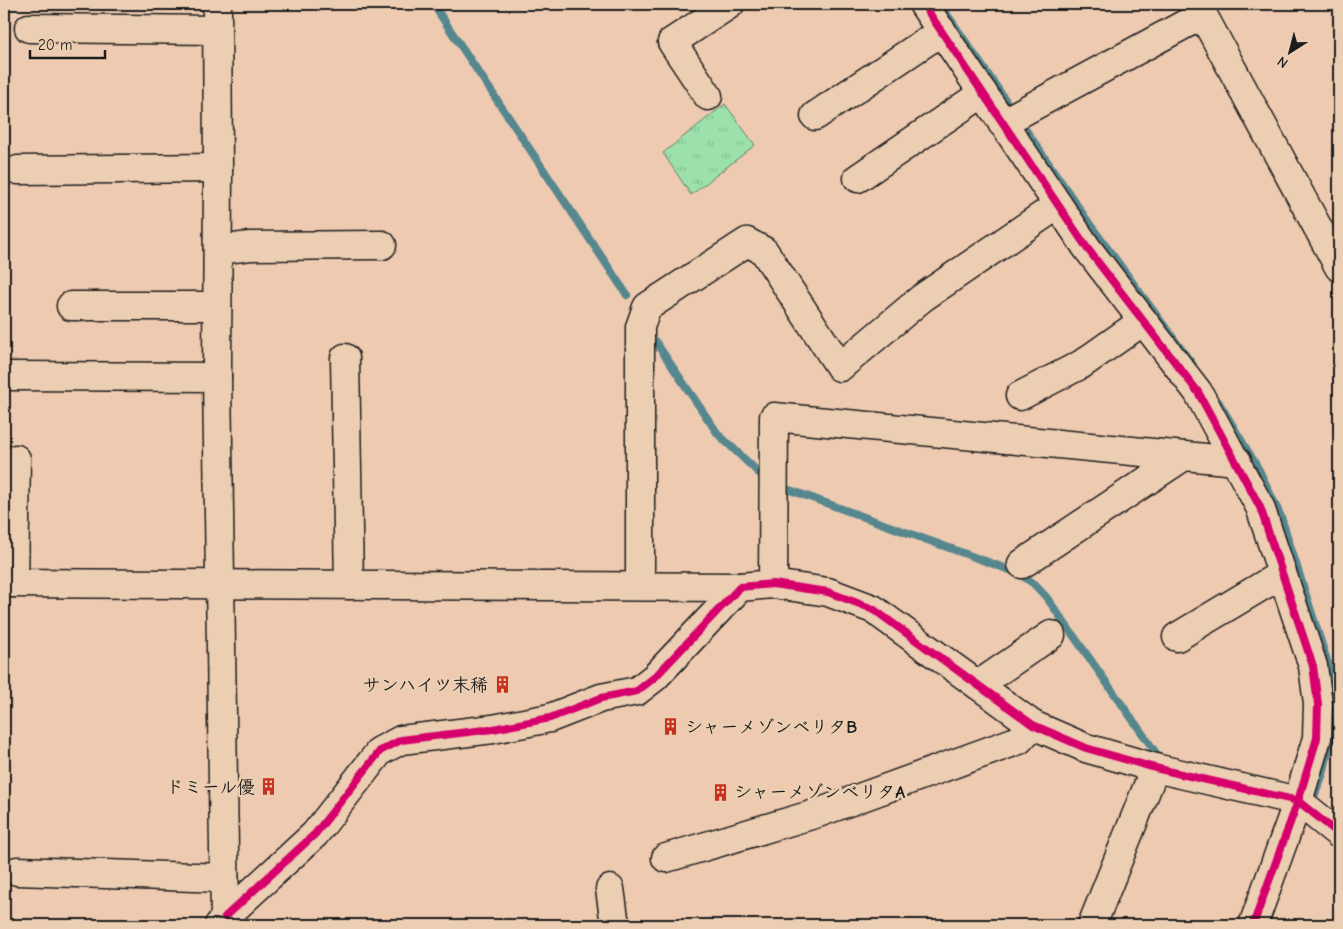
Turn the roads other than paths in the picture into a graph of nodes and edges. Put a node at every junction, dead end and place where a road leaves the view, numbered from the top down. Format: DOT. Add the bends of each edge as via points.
graph roads {
  1 [pos="730,4"];
  2 [pos="923,4"];
  3 [pos="1200,9"];
  4 [pos="217,17"];
  5 [pos="29,28"];
  6 [pos="942,32"];
  7 [pos="983,93"];
  8 [pos="708,96"];
  9 [pos="815,116"];
  10 [pos="1013,117"];
  11 [pos="218,168"];
  12 [pos="18,170"];
  13 [pos="858,178"];
  14 [pos="1058,205"];
  15 [pos="382,245"];
  16 [pos="218,250"];
  17 [pos="1339,266"];
  18 [pos="72,306"];
  19 [pos="217,306"];
  20 [pos="1143,321"];
  21 [pos="345,358"];
  22 [pos="7,376"];
  23 [pos="217,377"];
  24 [pos="1020,396"];
  25 [pos="1184,456"];
  26 [pos="16,459"];
  27 [pos="1237,461"];
  28 [pos="1022,564"];
  29 [pos="1282,574"];
  30 [pos="9,583"];
  31 [pos="220,583"];
  32 [pos="773,584"];
  33 [pos="349,585"];
  34 [pos="640,586"];
  35 [pos="740,587"];
  36 [pos="1051,635"];
  37 [pos="1177,637"];
  38 [pos="978,685"];
  39 [pos="1033,725"];
  40 [pos="1155,768"];
  41 [pos="1306,806"];
  42 [pos="1339,834"];
  43 [pos="666,858"];
  44 [pos="17,871"];
  45 [pos="224,878"];
  46 [pos="610,889"];
  47 [pos="222,921"];
  48 [pos="616,925"];
  49 [pos="1092,925"];
  50 [pos="1253,925"];
  1 -- 8 [label="street" via="672,42"];
  2 -- 6 [label="street"];
  3 -- 10 [label="street"];
  3 -- 17 [label="street"];
  4 -- 5 [label="street"];
  4 -- 11 [label="street"];
  6 -- 7 [label="street"];
  6 -- 9 [label="street"];
  7 -- 10 [label="street"];
  7 -- 13 [label="street"];
  10 -- 14 [label="street"];
  11 -- 12 [label="street"];
  11 -- 16 [label="street"];
  14 -- 20 [label="street" via="1086,248"];
  14 -- 34 [label="street" via="922,298 840,367 764,250 747,242 647,308 640,327"];
  15 -- 16 [label="street" via="250,246"];
  16 -- 19 [label="street"];
  18 -- 19 [label="street"];
  19 -- 23 [label="street"];
  20 -- 24 [label="street" via="1082,364"];
  20 -- 27 [label="street" via="1198,392"];
  21 -- 33 [label="street"];
  22 -- 23 [label="street"];
  23 -- 31 [label="street"];
  25 -- 27 [label="street"];
  25 -- 28 [label="street"];
  25 -- 32 [label="street" via="774,417"];
  26 -- 30 [label="street"];
  27 -- 29 [label="street" via="1260,507"];
  29 -- 37 [label="street"];
  29 -- 41 [label="street" via="1313,666 1318,704 1317,738"];
  30 -- 31 [label="street"];
  31 -- 33 [label="street"];
  31 -- 45 [label="street"];
  32 -- 35 [label="street"];
  32 -- 38 [label="street" via="828,592 873,609"];
  33 -- 34 [label="street"];
  34 -- 35 [label="street"];
  35 -- 47 [label="street" via="655,677 637,691 601,698 550,718 493,730 401,740 380,751 315,834"];
  36 -- 38 [label="street"];
  38 -- 39 [label="street"];
  39 -- 40 [label="street" via="1086,748"];
  39 -- 43 [label="street" via="1019,740 818,813"];
  40 -- 41 [label="street"];
  40 -- 49 [label="street"];
  41 -- 42 [label="street"];
  41 -- 50 [label="street"];
  44 -- 45 [label="street"];
  45 -- 47 [label="street"];
  46 -- 48 [label="street"];
}
